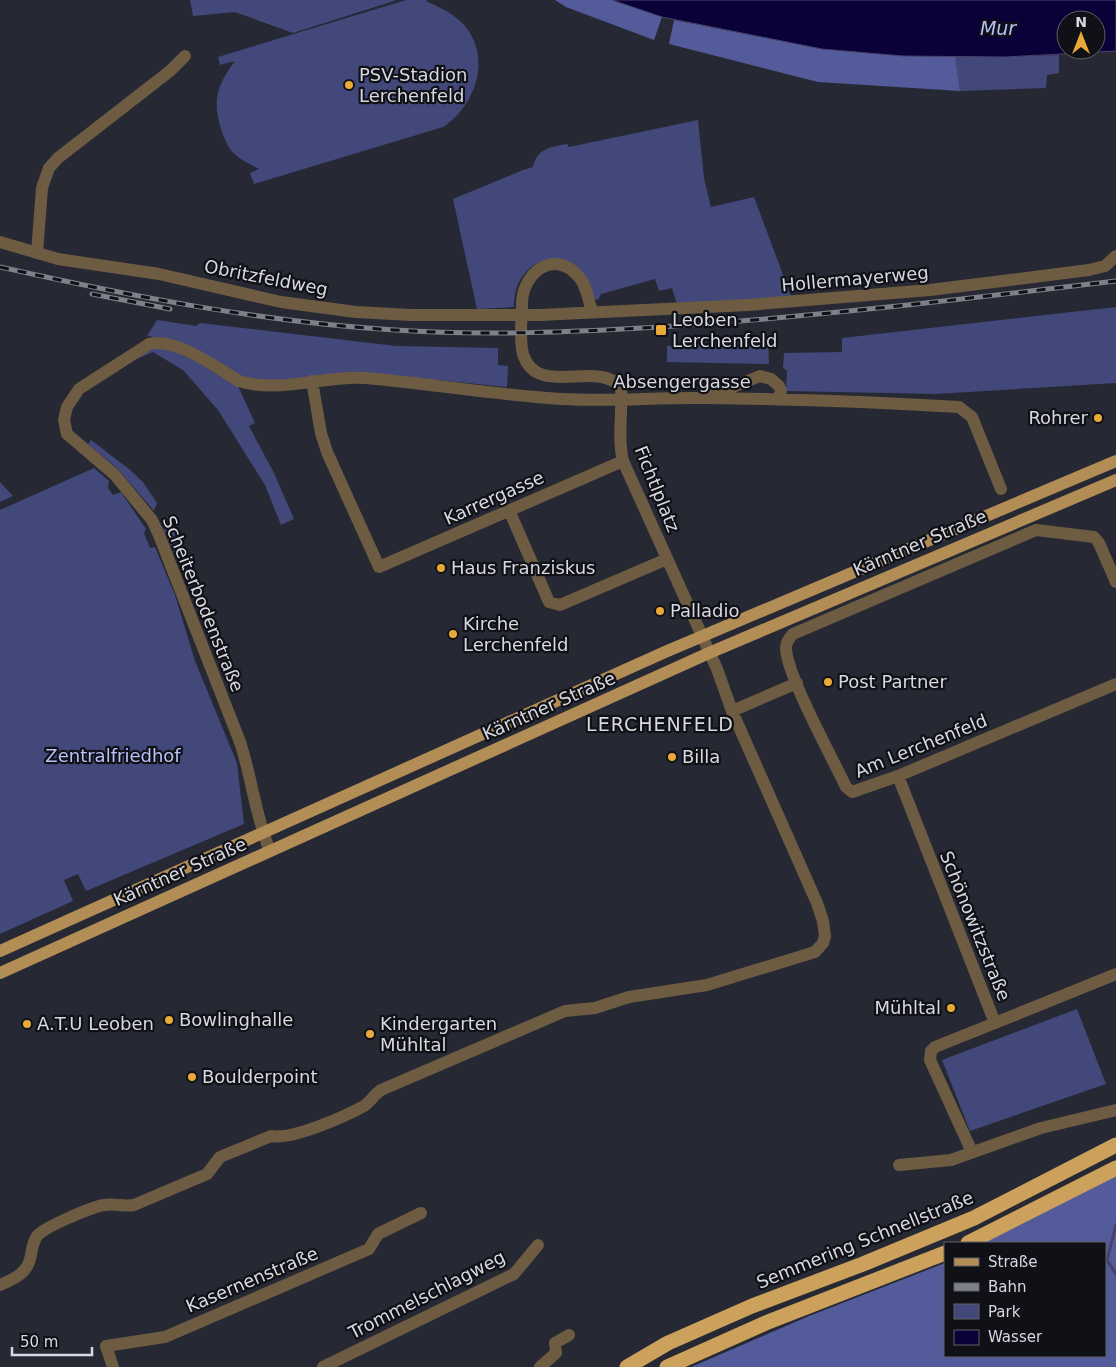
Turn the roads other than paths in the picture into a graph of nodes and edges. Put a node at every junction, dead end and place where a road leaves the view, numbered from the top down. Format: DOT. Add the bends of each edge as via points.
graph roads {
  1 [pos="186,56"];
  2 [pos="0,242"];
  3 [pos="37,253"];
  4 [pos="1116,256"];
  5 [pos="592,311"];
  6 [pos="312,381"];
  7 [pos="706,398"];
  8 [pos="778,400"];
  9 [pos="622,401"];
  10 [pos="623,461"];
  11 [pos="1116,461"];
  12 [pos="1116,480"];
  13 [pos="1002,489"];
  14 [pos="509,510"];
  15 [pos="667,559"];
  16 [pos="1116,582"];
  17 [pos="702,637"];
  18 [pos="709,653"];
  19 [pos="797,683"];
  20 [pos="1116,684"];
  21 [pos="732,711"];
  22 [pos="898,776"];
  23 [pos="263,833"];
  24 [pos="270,850"];
  25 [pos="0,951"];
  26 [pos="0,973"];
  27 [pos="1116,974"];
  28 [pos="995,1023"];
  29 [pos="1116,1110"];
  30 [pos="1116,1145"];
  31 [pos="972,1152"];
  32 [pos="899,1164"];
  33 [pos="1116,1168"];
  34 [pos="421,1213"];
  35 [pos="970,1242"];
  36 [pos="538,1245"];
  37 [pos="944,1253"];
  38 [pos="0,1285"];
  39 [pos="569,1335"];
  40 [pos="328,1366"];
  41 [pos="113,1367"];
  42 [pos="540,1367"];
  43 [pos="627,1367"];
  44 [pos="667,1367"];
  1 -- 3 [label="street" via="49,168 42,188"];
  2 -- 3 [label="street, Obritzfeldweg"];
  3 -- 5 [label="street, Obritzfeldweg" via="79,263 159,274 281,302 356,312 476,316"];
  4 -- 5 [label="street, Hollermayerweg" via="1113,261 1096,269 930,290 639,312"];
  5 -- 9 [label="street" via="583,282 573,271 560,266 545,266 532,273 524,285 522,297 522,349 528,364 546,376 608,377 620,387"];
  6 -- 9 [label="street, Absengergasse" via="365,378 563,399"];
  6 -- 14 [label="street, Karrergasse" via="327,452 379,567"];
  6 -- 23 [label="street, Scheiterbodenstraße" via="269,385 246,383 174,344 160,341 128,357 80,390 67,407 64,420 67,434 115,475 152,520 240,742"];
  7 -- 8 [label="street, Absengergasse"];
  7 -- 8 [label="street" via="760,376 779,386"];
  7 -- 9 [label="street, Absengergasse"];
  8 -- 13 [label="street, Absengergasse" via="959,407 972,417"];
  9 -- 10 [label="street, Fichtlplatz" via="620,450"];
  10 -- 14 [label="street, Karrergasse"];
  10 -- 15 [label="street, Fichtlplatz"];
  11 -- 17 [label="main road, Kärntner Straße"];
  12 -- 18 [label="main road, Kärntner Straße"];
  14 -- 15 [label="street, Fichtlplatz" via="550,602 554,604 560,605"];
  15 -- 17 [label="street, Fichtlplatz"];
  16 -- 19 [label="street, Am Lerchenfeld" via="1094,537 1036,530 793,634 786,649"];
  17 -- 18 [label="street"];
  17 -- 23 [label="main road, Kärntner Straße" via="379,776"];
  18 -- 21 [label="street"];
  18 -- 24 [label="main road, Kärntner Straße"];
  19 -- 21 [label="street"];
  19 -- 22 [label="street, Am Lerchenfeld" via="847,789 856,792"];
  20 -- 22 [label="street, Am Lerchenfeld"];
  21 -- 38 [label="street" via="817,903 825,936 819,949 708,985 565,1011 381,1090 364,1106 301,1133 271,1136 220,1157 207,1174 134,1205 101,1205 44,1231 34,1241 25,1271"];
  22 -- 28 [label="street, Schönowitzstraße"];
  23 -- 24 [label="street, Scheiterbodenstraße"];
  23 -- 25 [label="main road, Kärntner Straße"];
  24 -- 26 [label="main road, Kärntner Straße"];
  27 -- 28 [label="street, Schönowitzstraße"];
  28 -- 31 [label="street" via="935,1047 930,1055"];
  29 -- 31 [label="street" via="1041,1128"];
  30 -- 43 [label="highway, Semmering Schnellstraße" via="974,1218 752,1306 668,1343"];
  31 -- 32 [label="street" via="951,1160"];
  33 -- 35 [label="highway"];
  34 -- 41 [label="street, Kasernenstraße" via="378,1234 369,1249 165,1337 106,1346"];
  36 -- 40 [label="street, Trommelschlagweg" via="514,1274"];
  37 -- 44 [label="highway" via="768,1322"];
  39 -- 42 [label="street" via="555,1343 556,1353"];
}
